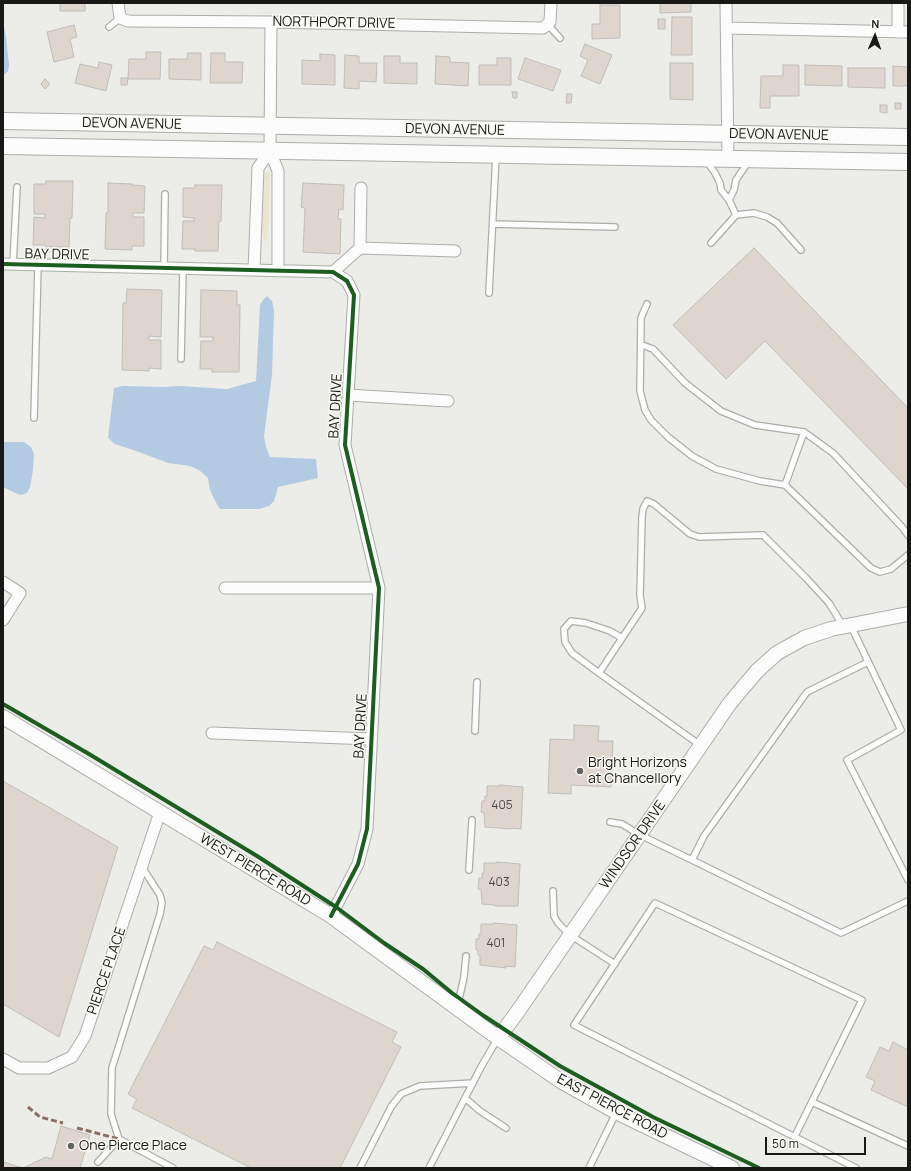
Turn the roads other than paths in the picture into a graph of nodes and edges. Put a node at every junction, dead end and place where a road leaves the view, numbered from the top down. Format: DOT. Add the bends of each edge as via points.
graph roads {
  1 [pos="118,3"];
  2 [pos="551,3"];
  3 [pos="726,3"];
  4 [pos="898,3"];
  5 [pos="120,18"];
  6 [pos="270,22"];
  7 [pos="548,25"];
  8 [pos="109,27"];
  9 [pos="727,28"];
  10 [pos="903,32"];
  11 [pos="560,38"];
  12 [pos="3,121"];
  13 [pos="270,126"];
  14 [pos="728,134"];
  15 [pos="908,137"];
  16 [pos="3,146"];
  17 [pos="270,151"];
  18 [pos="496,155"];
  19 [pos="704,158"];
  20 [pos="728,159"];
  21 [pos="750,159"];
  22 [pos="908,162"];
  23 [pos="17,187"];
  24 [pos="361,188"];
  25 [pos="165,194"];
  26 [pos="729,200"];
  27 [pos="736,215"];
  28 [pos="493,224"];
  29 [pos="615,227"];
  30 [pos="711,243"];
  31 [pos="360,248"];
  32 [pos="801,250"];
  33 [pos="455,251"];
  34 [pos="8,264"];
  35 [pos="38,265"];
  36 [pos="164,268"];
  37 [pos="183,268"];
  38 [pos="254,270"];
  39 [pos="278,271"];
  40 [pos="333,272"];
  41 [pos="489,293"];
  42 [pos="647,304"];
  43 [pos="642,344"];
  44 [pos="181,359"];
  45 [pos="348,395"];
  46 [pos="448,401"];
  47 [pos="34,418"];
  48 [pos="804,432"];
  49 [pos="785,485"];
  50 [pos="908,535"];
  51 [pos="908,555"];
  52 [pos="3,582"];
  53 [pos="226,588"];
  54 [pos="379,588"];
  55 [pos="908,614"];
  56 [pos="3,620"];
  57 [pos="847,626"];
  58 [pos="622,638"];
  59 [pos="868,662"];
  60 [pos="599,673"];
  61 [pos="477,682"];
  62 [pos="3,717"];
  63 [pos="475,731"];
  64 [pos="212,733"];
  65 [pos="372,739"];
  66 [pos="701,745"];
  67 [pos="160,812"];
  68 [pos="472,820"];
  69 [pos="610,822"];
  70 [pos="640,835"];
  71 [pos="692,860"];
  72 [pos="142,867"];
  73 [pos="469,870"];
  74 [pos="908,880"];
  75 [pos="553,891"];
  76 [pos="908,901"];
  77 [pos="331,916"];
  78 [pos="570,935"];
  79 [pos="466,956"];
  80 [pos="615,964"];
  81 [pos="457,1008"];
  82 [pos="498,1038"];
  83 [pos="3,1059"];
  84 [pos="472,1083"];
  85 [pos="465,1098"];
  86 [pos="812,1102"];
  87 [pos="616,1112"];
  88 [pos="506,1128"];
  89 [pos="795,1136"];
  90 [pos="120,1139"];
  91 [pos="908,1146"];
  92 [pos="98,1162"];
  93 [pos="173,1168"];
  94 [pos="360,1168"];
  95 [pos="428,1168"];
  96 [pos="589,1168"];
  97 [pos="732,1168"];
  98 [pos="856,1168"];
  1 -- 5 [label="street"];
  2 -- 7 [label="street" via="551,18"];
  3 -- 9 [label="street"];
  4 -- 10 [label="street"];
  5 -- 6 [label="street, NORTHPORT DRIVE" via="128,21"];
  5 -- 8 [label="lane"];
  6 -- 7 [label="street, NORTHPORT DRIVE" via="538,28"];
  6 -- 13 [label="street"];
  7 -- 11 [label="lane"];
  9 -- 10 [label="street"];
  9 -- 14 [label="street"];
  12 -- 13 [label="main road, DEVON AVENUE"];
  13 -- 14 [label="main road, DEVON AVENUE"];
  13 -- 17 [label="street"];
  14 -- 15 [label="main road, DEVON AVENUE"];
  14 -- 20 [label="street"];
  16 -- 17 [label="main road, DEVON AVENUE"];
  17 -- 18 [label="main road, DEVON AVENUE"];
  17 -- 38 [label="street" via="258,168"];
  17 -- 39 [label="street" via="278,171"];
  18 -- 19 [label="main road, DEVON AVENUE"];
  18 -- 28 [label="lane"];
  19 -- 20 [label="main road, DEVON AVENUE"];
  19 -- 26 [label="lane"];
  20 -- 21 [label="main road, DEVON AVENUE"];
  21 -- 22 [label="main road, DEVON AVENUE"];
  21 -- 26 [label="lane" via="736,180"];
  23 -- 34 [label="lane"];
  24 -- 31 [label="street"];
  25 -- 36 [label="lane"];
  26 -- 27 [label="lane"];
  27 -- 30 [label="lane"];
  27 -- 32 [label="lane" via="754,213 767,217 777,223"];
  28 -- 29 [label="lane"];
  28 -- 41 [label="lane"];
  31 -- 33 [label="street"];
  31 -- 40 [label="street"];
  34 -- 35 [label="street, BAY DRIVE"];
  35 -- 36 [label="street, BAY DRIVE"];
  35 -- 47 [label="lane"];
  36 -- 37 [label="street, BAY DRIVE"];
  37 -- 38 [label="street, BAY DRIVE"];
  37 -- 44 [label="lane"];
  38 -- 39 [label="street, BAY DRIVE"];
  39 -- 40 [label="street, BAY DRIVE"];
  40 -- 45 [label="street, BAY DRIVE" via="347,281 354,295"];
  42 -- 43 [label="lane" via="641,318"];
  43 -- 48 [label="lane" via="654,349 686,383 721,411 755,425"];
  43 -- 49 [label="lane" via="639,365 640,391 645,410 668,437 692,456 716,469"];
  45 -- 46 [label="street, BAY DRIVE"];
  45 -- 54 [label="street, BAY DRIVE" via="345,446"];
  48 -- 49 [label="lane"];
  48 -- 50 [label="lane" via="833,453"];
  49 -- 51 [label="lane" via="871,568 880,572 891,569"];
  52 -- 56 [label="street" via="20,593"];
  53 -- 54 [label="street"];
  54 -- 65 [label="street, BAY DRIVE"];
  55 -- 57 [label="street, WINDSOR DRIVE"];
  57 -- 58 [label="lane" via="807,578 763,535 690,534 647,501 642,517 642,608"];
  57 -- 59 [label="lane"];
  57 -- 66 [label="street, WINDSOR DRIVE" via="804,638 757,670"];
  58 -- 60 [label="lane"];
  58 -- 60 [label="lane" via="586,623 571,621 564,629 565,642 572,653"];
  59 -- 71 [label="lane" via="807,692 704,836"];
  59 -- 74 [label="lane" via="901,730 847,760"];
  60 -- 66 [label="lane"];
  61 -- 63 [label="lane"];
  62 -- 67 [label="street, WEST PIERCE ROAD"];
  64 -- 65 [label="street, BAY DRIVE"];
  65 -- 77 [label="street, BAY DRIVE" via="367,829 358,864"];
  66 -- 70 [label="street, WINDSOR DRIVE"];
  67 -- 72 [label="street, PIERCE PLACE"];
  67 -- 77 [label="street, WEST PIERCE ROAD"];
  68 -- 73 [label="lane"];
  69 -- 70 [label="lane" via="622,824"];
  70 -- 71 [label="lane"];
  70 -- 78 [label="street, WINDSOR DRIVE"];
  71 -- 76 [label="lane" via="841,932"];
  72 -- 83 [label="street, PIERCE PLACE" via="85,1036 72,1057 48,1068 19,1068"];
  72 -- 90 [label="lane" via="160,895 162,903 112,1068 111,1114"];
  75 -- 78 [label="lane" via="554,916"];
  77 -- 81 [label="street, WEST PIERCE ROAD"];
  78 -- 80 [label="lane"];
  78 -- 82 [label="street, WINDSOR DRIVE"];
  79 -- 81 [label="lane"];
  80 -- 86 [label="lane" via="655,903 862,1000"];
  80 -- 89 [label="lane" via="574,1025"];
  81 -- 82 [label="street, WEST PIERCE ROAD"];
  82 -- 84 [label="lane"];
  82 -- 87 [label="street, EAST PIERCE ROAD" via="562,1082"];
  84 -- 85 [label="lane"];
  84 -- 94 [label="lane" via="420,1086 401,1094 391,1107"];
  85 -- 88 [label="lane"];
  85 -- 95 [label="lane"];
  86 -- 89 [label="lane"];
  86 -- 91 [label="lane"];
  87 -- 96 [label="lane"];
  87 -- 97 [label="street, EAST PIERCE ROAD"];
  89 -- 98 [label="lane"];
  90 -- 92 [label="lane"];
  90 -- 93 [label="lane"];
}
